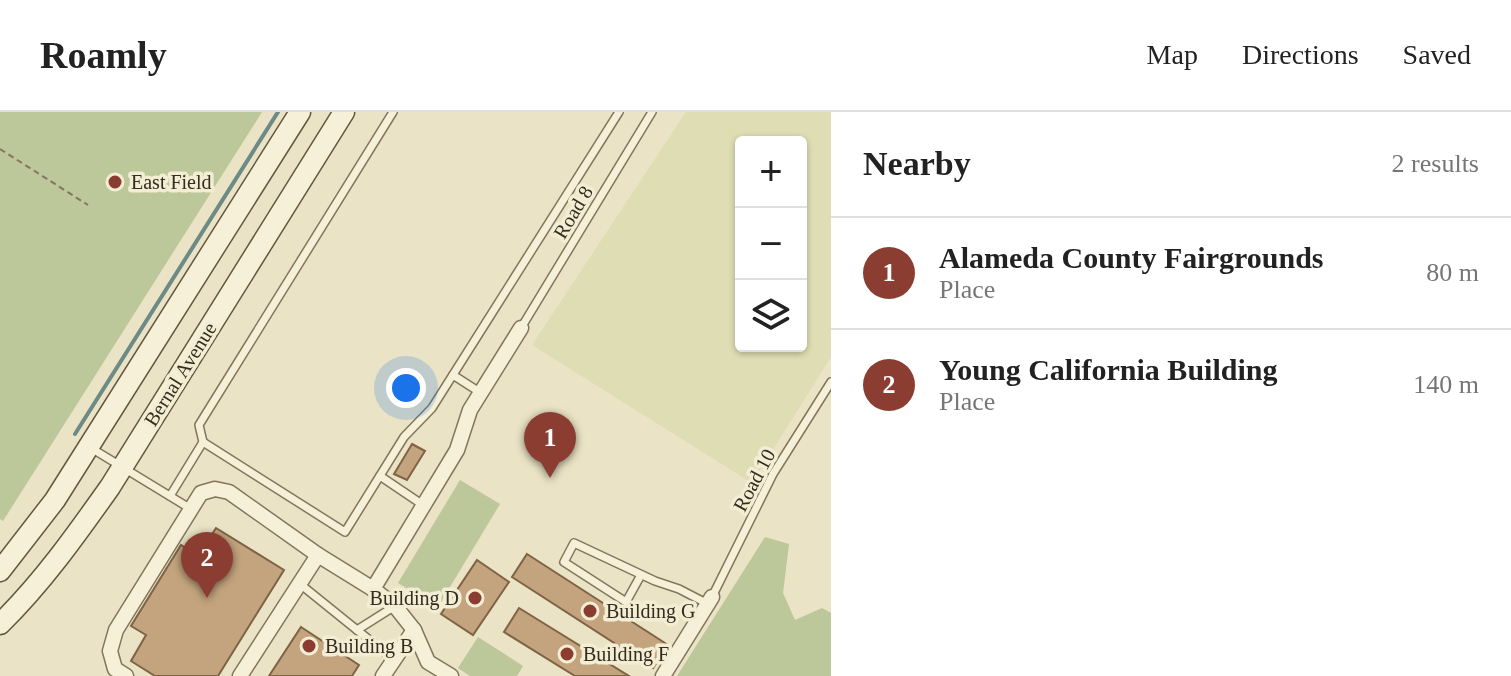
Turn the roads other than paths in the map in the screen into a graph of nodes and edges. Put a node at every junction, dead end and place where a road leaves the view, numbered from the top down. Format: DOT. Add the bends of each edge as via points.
graph roads {
  1 [pos="300,112"];
  2 [pos="344,112"];
  3 [pos="393,112"];
  4 [pos="619,112"];
  5 [pos="652,112"];
  6 [pos="521,328"];
  7 [pos="453,375"];
  8 [pos="831,382"];
  9 [pos="481,393"];
  10 [pos="203,442"];
  11 [pos="89,447"];
  12 [pos="122,467"];
  13 [pos="380,476"];
  14 [pos="170,496"];
  15 [pos="423,505"];
  16 [pos="191,509"];
  17 [pos="318,555"];
  18 [pos="0,571"];
  19 [pos="641,575"];
  20 [pos="299,582"];
  21 [pos="373,589"];
  22 [pos="710,601"];
  23 [pos="395,606"];
  24 [pos="0,624"];
  25 [pos="357,630"];
  26 [pos="414,630"];
  27 [pos="394,660"];
  28 [pos="126,676"];
  29 [pos="240,676"];
  30 [pos="383,676"];
  31 [pos="451,676"];
  32 [pos="663,676"];
  1 -- 11 [label="main road, Bernal Avenue"];
  2 -- 12 [label="main road, Bernal Avenue"];
  3 -- 10 [label="lane" via="199,425"];
  4 -- 7 [label="lane"];
  5 -- 6 [label="lane, Road 8"];
  6 -- 9 [label="street"];
  7 -- 9 [label="lane"];
  7 -- 13 [label="lane"];
  8 -- 22 [label="lane, Road 10" via="773,474"];
  9 -- 15 [label="street" via="457,450"];
  10 -- 13 [label="lane" via="345,532"];
  10 -- 14 [label="lane"];
  11 -- 12 [label="lane"];
  11 -- 18 [label="main road, Bernal Avenue"];
  12 -- 14 [label="lane"];
  12 -- 24 [label="main road, Bernal Avenue" via="72,542"];
  13 -- 15 [label="lane"];
  14 -- 16 [label="lane"];
  15 -- 21 [label="street"];
  16 -- 17 [label="street" via="201,493 229,492"];
  16 -- 28 [label="street" via="116,630 110,651 115,669"];
  17 -- 20 [label="street"];
  17 -- 21 [label="street"];
  19 -- 19 [label="lane" via="574,543 564,562 626,602"];
  19 -- 22 [label="lane"];
  20 -- 25 [label="lane"];
  20 -- 29 [label="street"];
  21 -- 23 [label="street"];
  22 -- 32 [label="street"];
  23 -- 25 [label="lane"];
  23 -- 26 [label="street"];
  25 -- 27 [label="lane"];
  26 -- 27 [label="street"];
  26 -- 31 [label="street" via="428,662"];
  27 -- 30 [label="street"];
}
